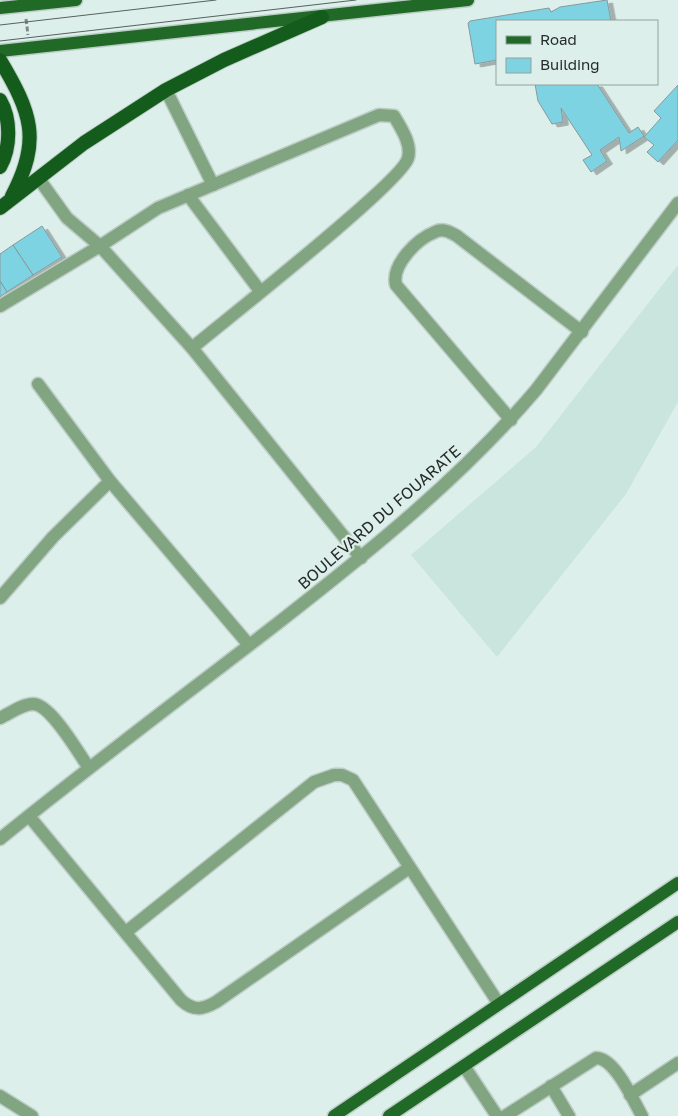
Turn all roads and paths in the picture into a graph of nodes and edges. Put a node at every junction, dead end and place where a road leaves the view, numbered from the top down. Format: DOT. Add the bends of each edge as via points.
graph roads {
  1 [pos="76,0"];
  2 [pos="468,0"];
  3 [pos="25,6"];
  4 [pos="0,8"];
  5 [pos="322,17"];
  6 [pos="29,48"];
  7 [pos="0,51"];
  8 [pos="0,60"];
  9 [pos="166,90"];
  10 [pos="0,100"];
  11 [pos="0,167"];
  12 [pos="39,179"];
  13 [pos="213,185"];
  14 [pos="188,196"];
  15 [pos="678,202"];
  16 [pos="5,203"];
  17 [pos="100,246"];
  18 [pos="260,291"];
  19 [pos="0,306"];
  20 [pos="582,332"];
  21 [pos="192,348"];
  22 [pos="38,384"];
  23 [pos="511,420"];
  24 [pos="110,481"];
  25 [pos="361,558"];
  26 [pos="1,593"];
  27 [pos="249,645"];
  28 [pos="0,718"];
  29 [pos="89,768"];
  30 [pos="29,816"];
  31 [pos="0,839"];
  32 [pos="409,868"];
  33 [pos="678,883"];
  34 [pos="678,922"];
  35 [pos="126,932"];
  36 [pos="499,1004"];
  37 [pos="678,1063"];
  38 [pos="464,1066"];
  39 [pos="551,1086"];
  40 [pos="0,1096"];
  41 [pos="630,1096"];
  42 [pos="32,1116"];
  43 [pos="334,1116"];
  44 [pos="389,1116"];
  45 [pos="497,1116"];
  46 [pos="504,1116"];
  47 [pos="569,1116"];
  48 [pos="642,1116"];
  1 -- 3 [label="main road"];
  2 -- 5 [label="main road"];
  3 -- 4 [label="main road"];
  3 -- 6 [label="path"];
  5 -- 6 [label="main road"];
  5 -- 9 [label="highway" via="224,60"];
  6 -- 7 [label="main road"];
  8 -- 16 [label="highway" via="22,97 30,127 29,158 22,177"];
  9 -- 12 [label="highway" via="84,143"];
  9 -- 13 [label="street"];
  10 -- 11 [label="highway" via="7,116 8,146"];
  12 -- 16 [label="highway"];
  12 -- 17 [label="street" via="67,218"];
  13 -- 14 [label="street"];
  13 -- 18 [label="street" via="379,115 394,116 403,130 409,152 402,171"];
  14 -- 17 [label="street" via="158,208"];
  14 -- 18 [label="street"];
  15 -- 20 [label="street, BOULEVARD DU FOUARATE"];
  17 -- 19 [label="street"];
  17 -- 21 [label="street"];
  18 -- 21 [label="street"];
  20 -- 23 [label="street, BOULEVARD DU FOUARATE"];
  20 -- 23 [label="street" via="445,230 428,236 401,260 394,277 400,290"];
  21 -- 25 [label="street"];
  22 -- 24 [label="street"];
  23 -- 25 [label="street, BOULEVARD DU FOUARATE" via="465,466"];
  24 -- 26 [label="street"];
  24 -- 27 [label="street"];
  25 -- 27 [label="street, BOULEVARD DU FOUARATE"];
  27 -- 29 [label="street, BOULEVARD DU FOUARATE"];
  28 -- 29 [label="street" via="26,705 42,707 58,723"];
  29 -- 30 [label="street, BOULEVARD DU FOUARATE"];
  30 -- 31 [label="street, BOULEVARD DU FOUARATE"];
  30 -- 35 [label="street"];
  32 -- 35 [label="street" via="207,1007 197,1009 181,1000"];
  32 -- 35 [label="street" via="352,780 342,775 324,777"];
  32 -- 36 [label="street"];
  33 -- 36 [label="main road"];
  34 -- 38 [label="main road"];
  36 -- 43 [label="main road"];
  37 -- 41 [label="street"];
  38 -- 44 [label="main road"];
  38 -- 45 [label="street"];
  39 -- 41 [label="street" via="588,1062 601,1058 618,1074"];
  39 -- 46 [label="street"];
  39 -- 47 [label="street"];
  40 -- 42 [label="street"];
  41 -- 48 [label="street"];
}
